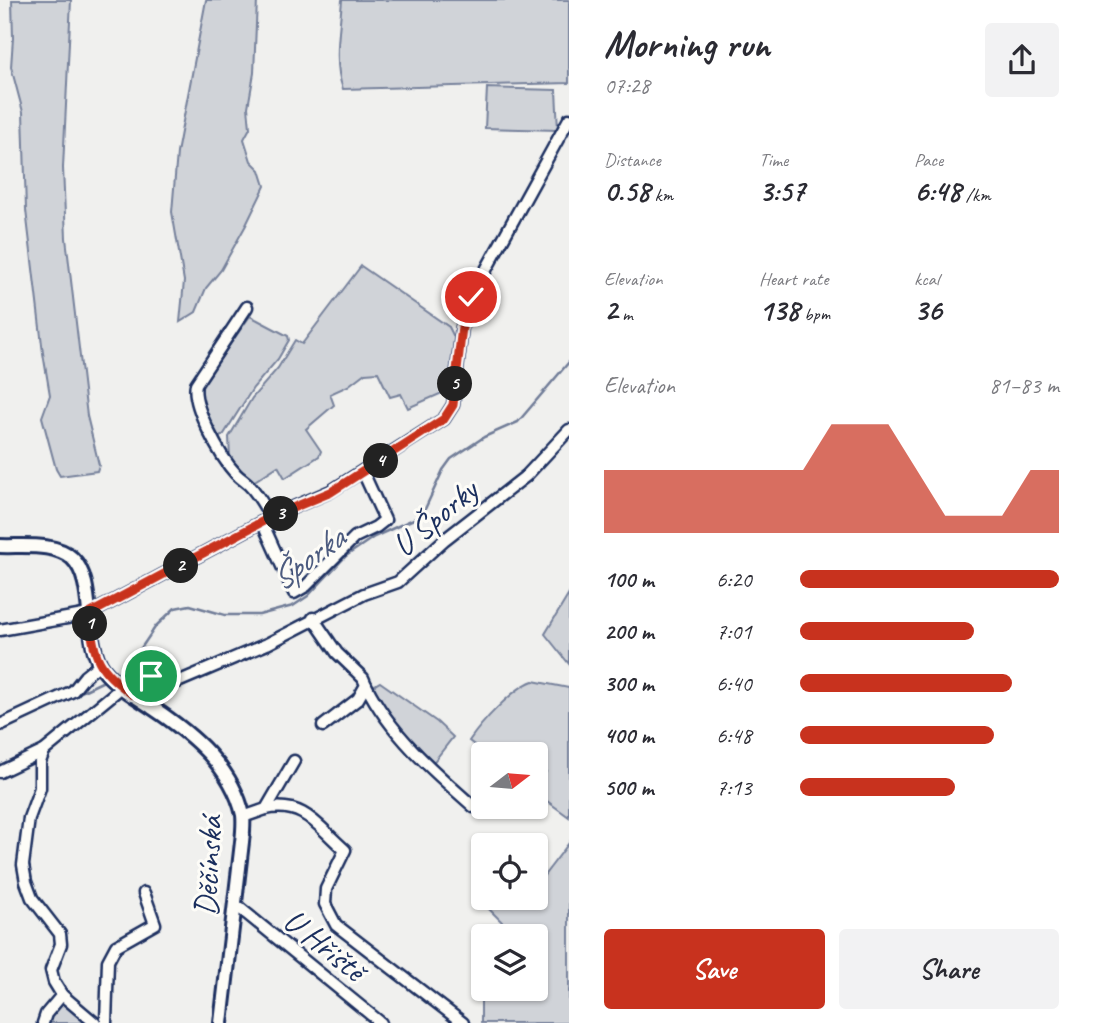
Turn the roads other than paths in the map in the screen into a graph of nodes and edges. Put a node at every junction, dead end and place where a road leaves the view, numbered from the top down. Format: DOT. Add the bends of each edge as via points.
graph roads {
  1 [pos="569,119"];
  2 [pos="247,307"];
  3 [pos="569,430"];
  4 [pos="363,472"];
  5 [pos="266,520"];
  6 [pos="0,546"];
  7 [pos="89,614"];
  8 [pos="313,618"];
  9 [pos="0,630"];
  10 [pos="103,668"];
  11 [pos="366,685"];
  12 [pos="123,688"];
  13 [pos="161,689"];
  14 [pos="152,707"];
  15 [pos="0,724"];
  16 [pos="323,726"];
  17 [pos="44,751"];
  18 [pos="294,761"];
  19 [pos="0,772"];
  20 [pos="471,804"];
  21 [pos="266,809"];
  22 [pos="243,817"];
  23 [pos="144,893"];
  24 [pos="236,905"];
  25 [pos="59,997"];
  26 [pos="43,1023"];
  27 [pos="95,1023"];
  28 [pos="106,1023"];
  29 [pos="221,1023"];
  30 [pos="381,1023"];
  31 [pos="463,1023"];
  1 -- 4 [label="street" via="471,297 449,412"];
  2 -- 5 [label="street" via="194,391 220,452 236,475 251,486"];
  3 -- 8 [label="street, U Šporky" via="526,476 398,582"];
  4 -- 5 [label="street" via="331,492"];
  4 -- 5 [label="street" via="385,520 355,537 294,593"];
  5 -- 7 [label="street"];
  6 -- 7 [label="main road" via="45,548 70,556 82,576"];
  7 -- 9 [label="street"];
  7 -- 10 [label="main road" via="93,646"];
  8 -- 11 [label="street"];
  8 -- 13 [label="street, U Šporky" via="267,644"];
  10 -- 12 [label="main road, Děčínská"];
  10 -- 15 [label="street" via="85,676 72,691"];
  11 -- 16 [label="street" via="358,699"];
  11 -- 20 [label="street" via="416,754"];
  12 -- 13 [label="street" via="151,676 162,683"];
  12 -- 14 [label="main road, Děčínská"];
  12 -- 17 [label="street"];
  13 -- 14 [label="street"];
  14 -- 22 [label="main road, Děčínská" via="220,766"];
  17 -- 19 [label="street"];
  17 -- 25 [label="street" via="23,865 32,898 60,934 51,970"];
  18 -- 21 [label="street"];
  21 -- 22 [label="street"];
  21 -- 31 [label="street" via="281,806 306,814 345,850 326,889 325,904 336,925"];
  22 -- 24 [label="main road, Děčínská"];
  23 -- 28 [label="street" via="155,924 116,946 108,961"];
  24 -- 29 [label="main road, Děčínská"];
  24 -- 30 [label="street, U Hřiště"];
  25 -- 26 [label="street"];
  25 -- 27 [label="street"];
}
